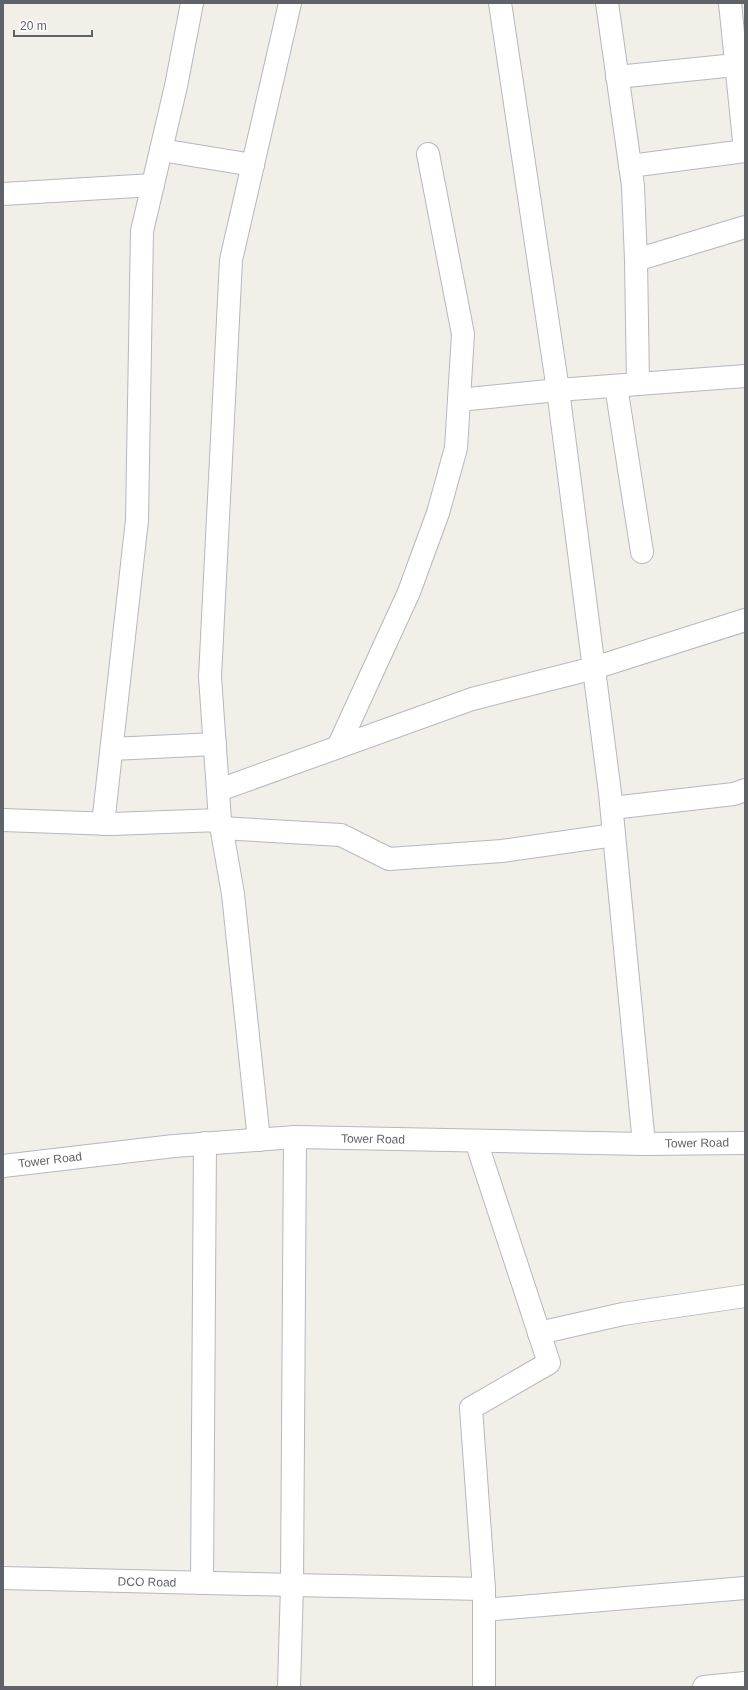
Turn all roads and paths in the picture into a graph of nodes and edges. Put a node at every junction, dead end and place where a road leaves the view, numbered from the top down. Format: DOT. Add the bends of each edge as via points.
graph roads {
  1 [pos="192,3"];
  2 [pos="290,3"];
  3 [pos="500,3"];
  4 [pos="607,3"];
  5 [pos="730,3"];
  6 [pos="741,65"];
  7 [pos="618,77"];
  8 [pos="161,150"];
  9 [pos="745,151"];
  10 [pos="428,154"];
  11 [pos="253,165"];
  12 [pos="630,166"];
  13 [pos="153,185"];
  14 [pos="3,194"];
  15 [pos="745,227"];
  16 [pos="636,260"];
  17 [pos="745,376"];
  18 [pos="638,384"];
  19 [pos="616,386"];
  20 [pos="558,390"];
  21 [pos="459,400"];
  22 [pos="642,552"];
  23 [pos="745,620"];
  24 [pos="594,668"];
  25 [pos="215,744"];
  26 [pos="338,747"];
  27 [pos="112,749"];
  28 [pos="219,790"];
  29 [pos="745,790"];
  30 [pos="612,808"];
  31 [pos="3,820"];
  32 [pos="103,824"];
  33 [pos="220,824"];
  34 [pos="614,835"];
  35 [pos="295,1137"];
  36 [pos="259,1140"];
  37 [pos="476,1141"];
  38 [pos="745,1142"];
  39 [pos="205,1143"];
  40 [pos="644,1144"];
  41 [pos="3,1166"];
  42 [pos="745,1296"];
  43 [pos="539,1333"];
  44 [pos="3,1578"];
  45 [pos="202,1583"];
  46 [pos="292,1585"];
  47 [pos="745,1588"];
  48 [pos="484,1599"];
  49 [pos="734,1685"];
  50 [pos="290,1687"];
  51 [pos="484,1687"];
  52 [pos="704,1687"];
  1 -- 8 [label="street"];
  2 -- 11 [label="street"];
  3 -- 20 [label="street"];
  4 -- 7 [label="street"];
  5 -- 6 [label="street"];
  6 -- 7 [label="street"];
  6 -- 9 [label="street"];
  7 -- 12 [label="street"];
  8 -- 11 [label="street"];
  8 -- 13 [label="street"];
  9 -- 12 [label="street"];
  10 -- 21 [label="street" via="462,334"];
  11 -- 25 [label="street" via="231,260 210,677"];
  12 -- 16 [label="street"];
  13 -- 14 [label="street"];
  13 -- 27 [label="street" via="142,231 137,520"];
  15 -- 16 [label="street"];
  16 -- 18 [label="street"];
  17 -- 18 [label="street"];
  18 -- 19 [label="street"];
  19 -- 20 [label="street"];
  19 -- 22 [label="street"];
  20 -- 21 [label="street"];
  20 -- 24 [label="street"];
  21 -- 26 [label="street" via="456,448 438,513 409,592"];
  23 -- 24 [label="street"];
  24 -- 26 [label="street" via="472,698"];
  24 -- 30 [label="street"];
  25 -- 27 [label="street"];
  25 -- 28 [label="street"];
  26 -- 28 [label="street"];
  27 -- 32 [label="street"];
  28 -- 33 [label="street"];
  29 -- 30 [label="street" via="734,794"];
  30 -- 34 [label="street"];
  31 -- 32 [label="street"];
  32 -- 33 [label="street"];
  33 -- 34 [label="street" via="341,835 389,859 502,851"];
  33 -- 36 [label="street" via="233,894"];
  34 -- 40 [label="street"];
  35 -- 36 [label="street, Tower Road"];
  35 -- 37 [label="street, Tower Road"];
  35 -- 46 [label="street"];
  36 -- 39 [label="street, Tower Road"];
  37 -- 40 [label="street, Tower Road"];
  37 -- 43 [label="street"];
  38 -- 40 [label="street, Tower Road"];
  39 -- 41 [label="street, Tower Road"];
  39 -- 45 [label="street"];
  42 -- 43 [label="street" via="624,1314"];
  43 -- 48 [label="street" via="549,1363 471,1408"];
  44 -- 45 [label="street, DCO Road"];
  45 -- 46 [label="street, DCO Road"];
  46 -- 48 [label="street, DCO Road"];
  46 -- 50 [label="street"];
  47 -- 48 [label="street, DCO Road"];
  48 -- 51 [label="street"];
  49 -- 52 [label="street"];
}
